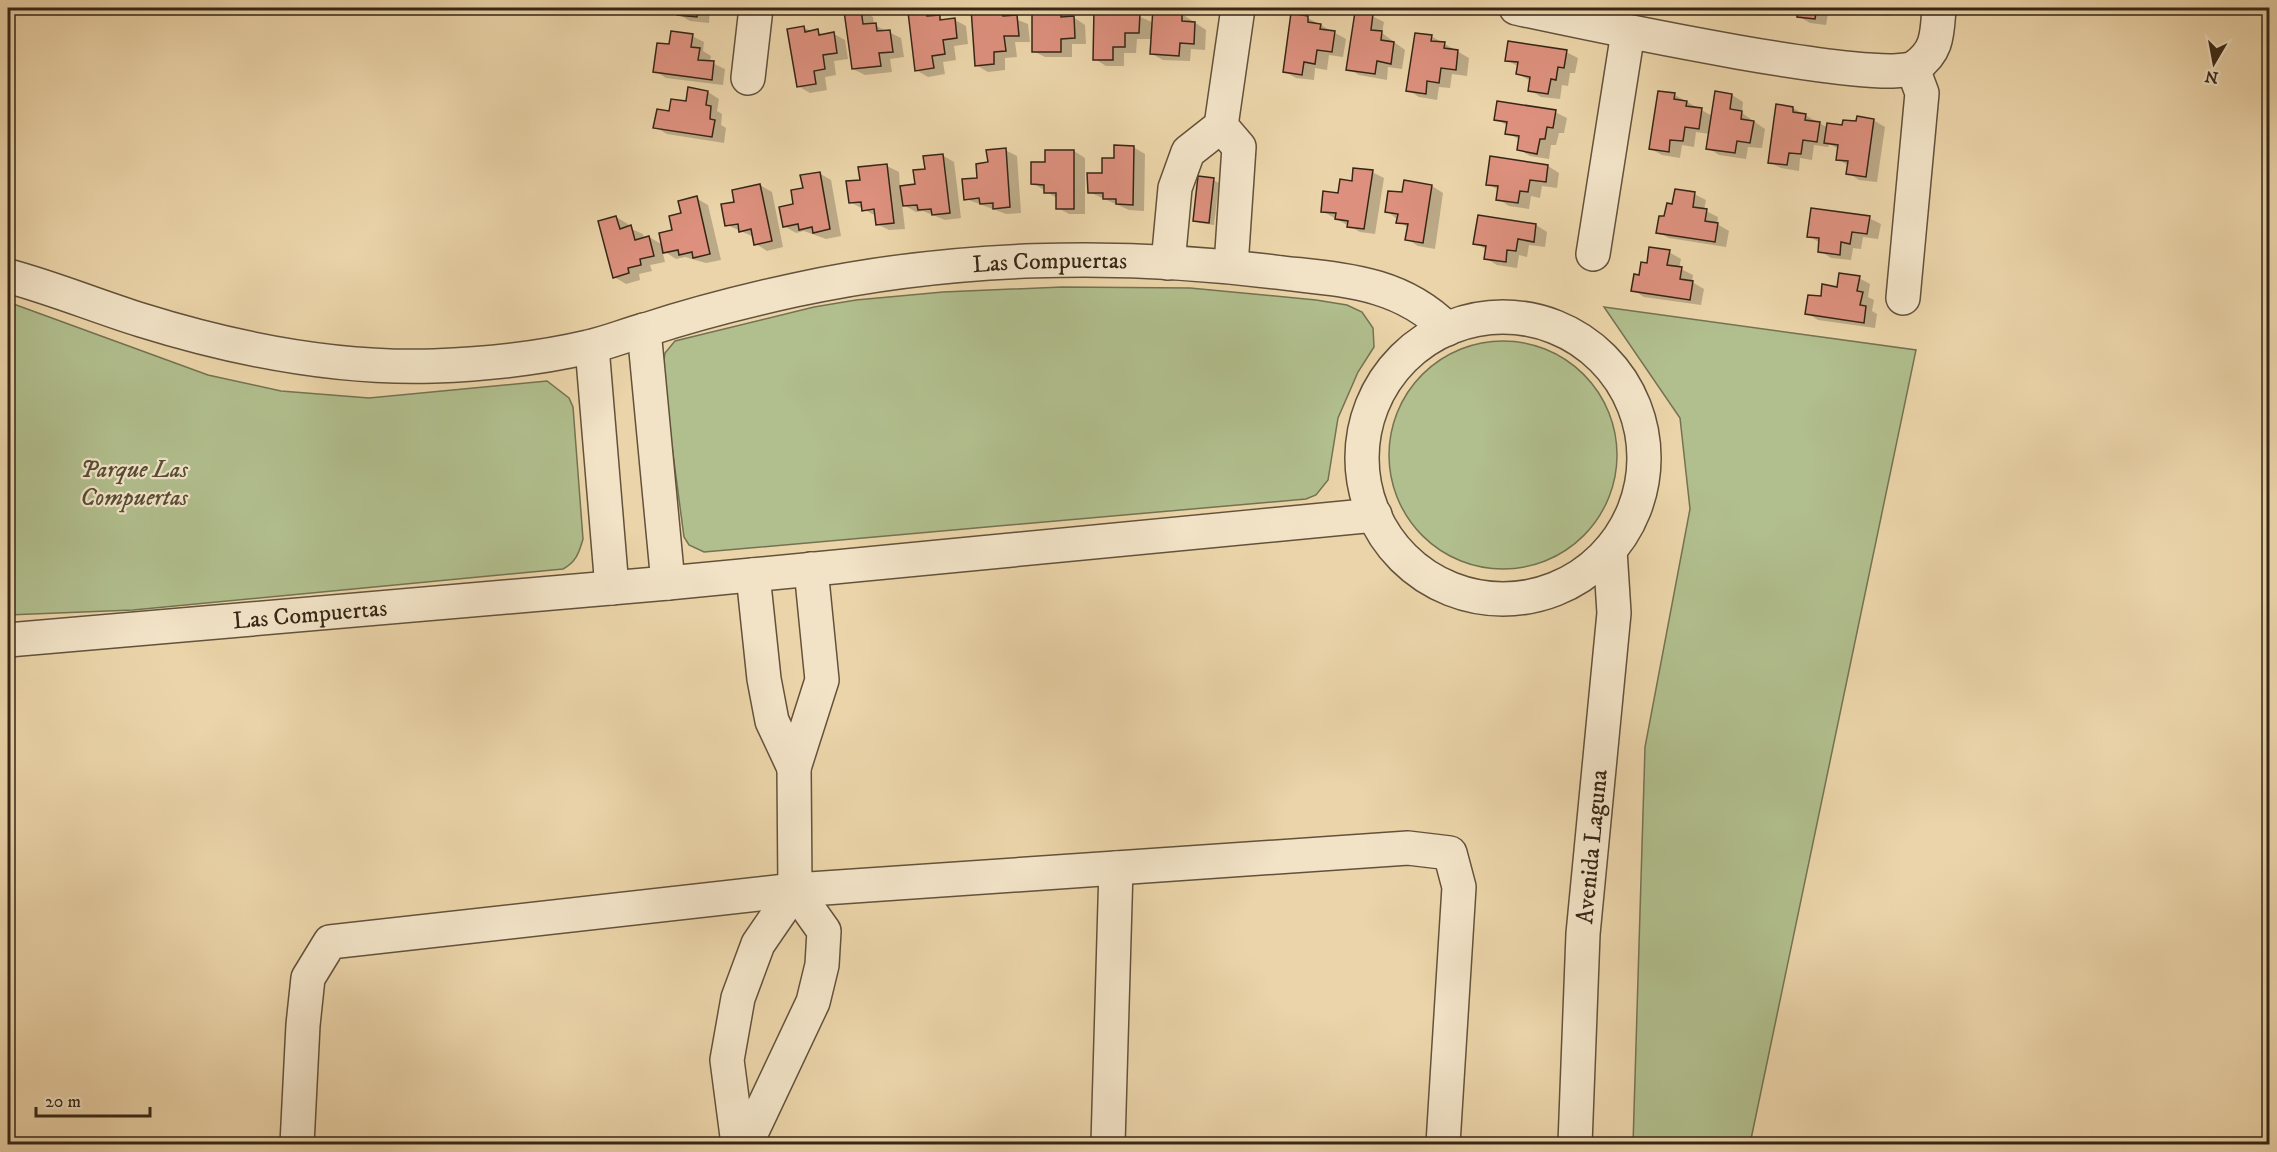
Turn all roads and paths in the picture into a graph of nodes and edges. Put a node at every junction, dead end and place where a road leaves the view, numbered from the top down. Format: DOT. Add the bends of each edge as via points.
graph roads {
  1 [pos="756,8"];
  2 [pos="1238,8"];
  3 [pos="1516,8"];
  4 [pos="1940,8"];
  5 [pos="1628,32"];
  6 [pos="1913,69"];
  7 [pos="748,78"];
  8 [pos="1221,126"];
  9 [pos="1593,254"];
  10 [pos="1168,263"];
  11 [pos="1231,266"];
  12 [pos="8,276"];
  13 [pos="1903,298"];
  14 [pos="1447,329"];
  15 [pos="644,330"];
  16 [pos="592,347"];
  17 [pos="1375,515"];
  18 [pos="1610,550"];
  19 [pos="811,569"];
  20 [pos="753,575"];
  21 [pos="668,583"];
  22 [pos="612,588"];
  23 [pos="8,640"];
  24 [pos="794,768"];
  25 [pos="1116,868"];
  26 [pos="795,890"];
  27 [pos="297,1144"];
  28 [pos="738,1144"];
  29 [pos="746,1144"];
  30 [pos="1108,1144"];
  31 [pos="1443,1144"];
  32 [pos="1575,1144"];
  1 -- 7 [label="street"];
  2 -- 8 [label="street"];
  3 -- 5 [label="street"];
  4 -- 6 [label="street" via="1935,48"];
  5 -- 6 [label="street" via="1881,72"];
  5 -- 9 [label="street"];
  6 -- 13 [label="street" via="1922,93"];
  8 -- 10 [label="street" via="1188,152 1175,188"];
  8 -- 11 [label="street" via="1239,147"];
  10 -- 11 [label="street, Las Compuertas"];
  10 -- 15 [label="street, Las Compuertas" via="1026,261 874,276 797,290"];
  11 -- 14 [label="street, Las Compuertas" via="1368,284 1393,291 1416,303"];
  12 -- 16 [label="street, Las Compuertas" via="189,334 305,357 429,366 540,357"];
  14 -- 17 [label="street" via="1406,356 1390,374 1367,418 1363,467 1366,492"];
  14 -- 18 [label="street" via="1496,317 1546,324 1570,333 1591,348 1624,385 1642,432 1645,458 1636,507"];
  15 -- 16 [label="street, Las Compuertas"];
  15 -- 21 [label="street"];
  16 -- 22 [label="street"];
  17 -- 18 [label="street" via="1385,534 1414,567 1451,589 1483,597 1516,598 1557,587 1577,578"];
  17 -- 19 [label="street, Las Compuertas"];
  18 -- 32 [label="street, Avenida Laguna" via="1614,614 1583,934"];
  19 -- 20 [label="street, Las Compuertas"];
  19 -- 24 [label="street" via="822,680"];
  20 -- 21 [label="street, Las Compuertas"];
  20 -- 24 [label="street" via="772,721"];
  21 -- 22 [label="street, Las Compuertas"];
  22 -- 23 [label="street, Las Compuertas"];
  24 -- 26 [label="street"];
  25 -- 26 [label="street"];
  25 -- 30 [label="street"];
  25 -- 31 [label="street" via="1408,848 1450,853 1459,887"];
  26 -- 27 [label="street" via="330,942 308,978"];
  26 -- 28 [label="street" via="758,944 738,998 727,1060"];
  26 -- 29 [label="street" via="824,931 822,965 813,1002"];
}
